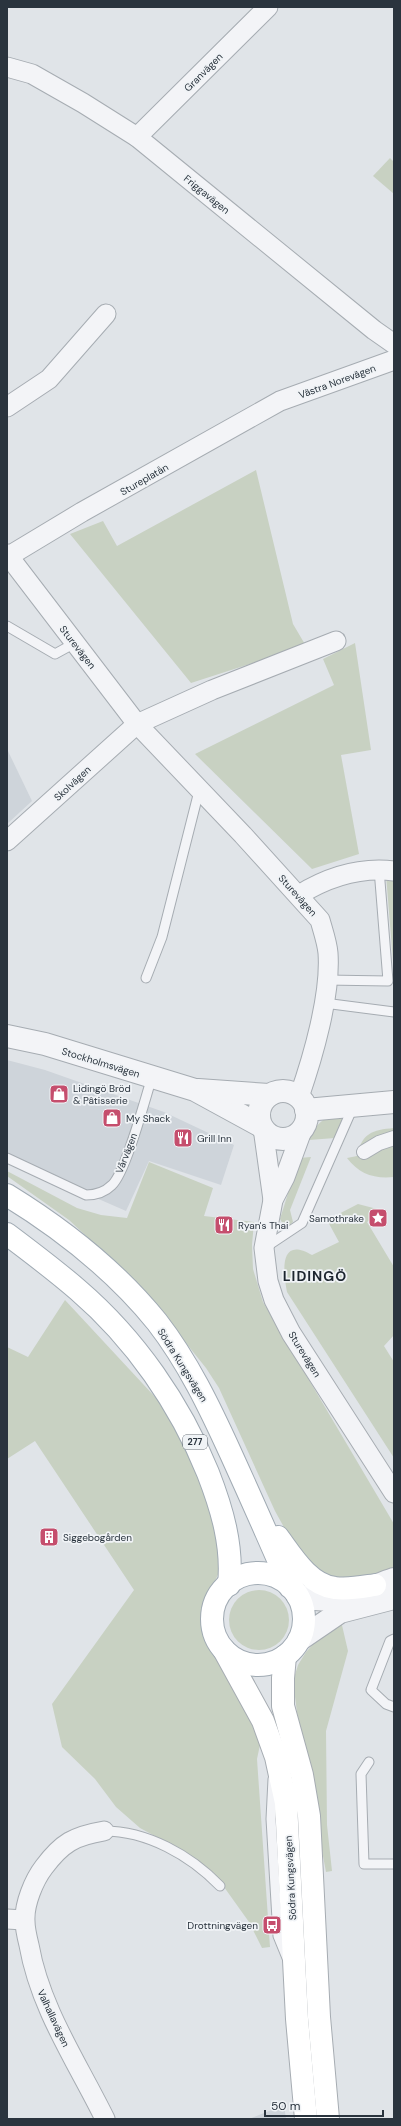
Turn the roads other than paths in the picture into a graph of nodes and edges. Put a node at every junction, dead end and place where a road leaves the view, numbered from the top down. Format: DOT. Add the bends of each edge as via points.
graph roads {
  1 [pos="268,7"];
  2 [pos="7,67"];
  3 [pos="138,137"];
  4 [pos="106,314"];
  5 [pos="394,344"];
  6 [pos="394,360"];
  7 [pos="280,402"];
  8 [pos="7,407"];
  9 [pos="8,555"];
  10 [pos="7,626"];
  11 [pos="336,641"];
  12 [pos="75,643"];
  13 [pos="137,724"];
  14 [pos="200,791"];
  15 [pos="7,841"];
  16 [pos="387,870"];
  17 [pos="299,895"];
  18 [pos="146,978"];
  19 [pos="326,980"];
  20 [pos="391,982"];
  21 [pos="324,1003"];
  22 [pos="394,1012"];
  23 [pos="7,1036"];
  24 [pos="152,1077"];
  25 [pos="195,1090"];
  26 [pos="269,1094"];
  27 [pos="394,1102"];
  28 [pos="354,1104"];
  29 [pos="303,1112"];
  30 [pos="262,1127"];
  31 [pos="394,1138"];
  32 [pos="364,1152"];
  33 [pos="7,1158"];
  34 [pos="7,1195"];
  35 [pos="273,1200"];
  36 [pos="7,1234"];
  37 [pos="264,1248"];
  38 [pos="394,1492"];
  39 [pos="256,1509"];
  40 [pos="385,1582"];
  41 [pos="229,1585"];
  42 [pos="294,1591"];
  43 [pos="394,1598"];
  44 [pos="394,1639"];
  45 [pos="299,1640"];
  46 [pos="224,1650"];
  47 [pos="285,1656"];
  48 [pos="394,1707"];
  49 [pos="369,1762"];
  50 [pos="104,1831"];
  51 [pos="394,1864"];
  52 [pos="220,1886"];
  53 [pos="16,1920"];
  54 [pos="105,2119"];
  55 [pos="306,2119"];
  56 [pos="328,2119"];
  1 -- 3 [label="street, Granvägen"];
  2 -- 3 [label="street, Friggavägen" via="32,74"];
  3 -- 5 [label="street, Friggavägen"];
  4 -- 8 [label="street" via="49,379"];
  6 -- 7 [label="street, Västra Norevägen"];
  7 -- 9 [label="street, Stureplatån"];
  9 -- 12 [label="street, Sturevägen"];
  10 -- 12 [label="lane" via="55,654"];
  11 -- 13 [label="street" via="212,690"];
  12 -- 13 [label="street, Sturevägen"];
  13 -- 14 [label="street, Sturevägen"];
  13 -- 15 [label="street, Skolvägen"];
  14 -- 17 [label="street, Sturevägen"];
  14 -- 18 [label="lane" via="162,937"];
  16 -- 17 [label="street" via="349,873 317,884"];
  16 -- 20 [label="lane"];
  17 -- 19 [label="street, Sturevägen" via="320,920 328,953"];
  19 -- 20 [label="lane"];
  19 -- 21 [label="street, Sturevägen"];
  21 -- 22 [label="lane"];
  21 -- 29 [label="street, Sturevägen" via="313,1049"];
  23 -- 24 [label="street, Stockholmsvägen" via="45,1044"];
  24 -- 25 [label="street, Stockholmsvägen"];
  24 -- 33 [label="lane, Vårvägen" via="124,1162 112,1185 97,1195 86,1195"];
  25 -- 26 [label="street, Stockholmsvägen"];
  25 -- 30 [label="street, Stockholmsvägen"];
  26 -- 29 [label="street, Stockholmsvägen" via="284,1090"];
  26 -- 30 [label="street" via="258,1114"];
  27 -- 28 [label="street, Stockholmsvägen"];
  28 -- 29 [label="street, Stockholmsvägen"];
  28 -- 37 [label="lane" via="302,1223"];
  29 -- 30 [label="street, Stockholmsvägen" via="292,1137 284,1139 270,1135"];
  29 -- 35 [label="street, Sturevägen" via="285,1177"];
  30 -- 35 [label="street, Sturevägen"];
  31 -- 32 [label="street" via="379,1142"];
  34 -- 39 [label="main road, Södra Kungsvägen / 277" via="86,1250 127,1288 157,1323 186,1365 209,1407"];
  35 -- 37 [label="street, Sturevägen"];
  36 -- 41 [label="main road, 277" via="79,1291 110,1321 143,1358 175,1404 198,1448 214,1488 230,1547"];
  37 -- 38 [label="street, Sturevägen" via="268,1281 274,1300 291,1332"];
  39 -- 40 [label="main road" via="294,1558 312,1578 324,1585 347,1589"];
  39 -- 42 [label="main road, Södra Kungsvägen / 277"];
  40 -- 42 [label="street" via="348,1595 327,1599 316,1599"];
  41 -- 42 [label="main road, Södra Kungsvägen / 277" via="243,1577 258,1574 274,1576"];
  41 -- 46 [label="main road, Södra Kungsvägen / 277" via="217,1600 213,1616 215,1632"];
  42 -- 45 [label="main road, Södra Kungsvägen / 277" via="304,1614 304,1625"];
  43 -- 45 [label="street" via="340,1612"];
  44 -- 48 [label="lane" via="390,1640 371,1690 386,1704"];
  45 -- 47 [label="main road, Södra Kungsvägen / 277"];
  46 -- 47 [label="main road, Södra Kungsvägen / 277" via="237,1660 256,1665 271,1663"];
  46 -- 55 [label="main road, Södra Kungsvägen" via="263,1721 276,1757 286,1803"];
  47 -- 56 [label="main road" via="283,1706 302,1775 309,1816 319,2018"];
  49 -- 51 [label="lane" via="361,1774 364,1864"];
  50 -- 52 [label="lane" via="133,1834 160,1844 193,1863"];
  50 -- 53 [label="street, Valhallavägen" via="71,1840 56,1851 40,1872"];
  53 -- 54 [label="street, Valhallavägen" via="48,2008"];
}
